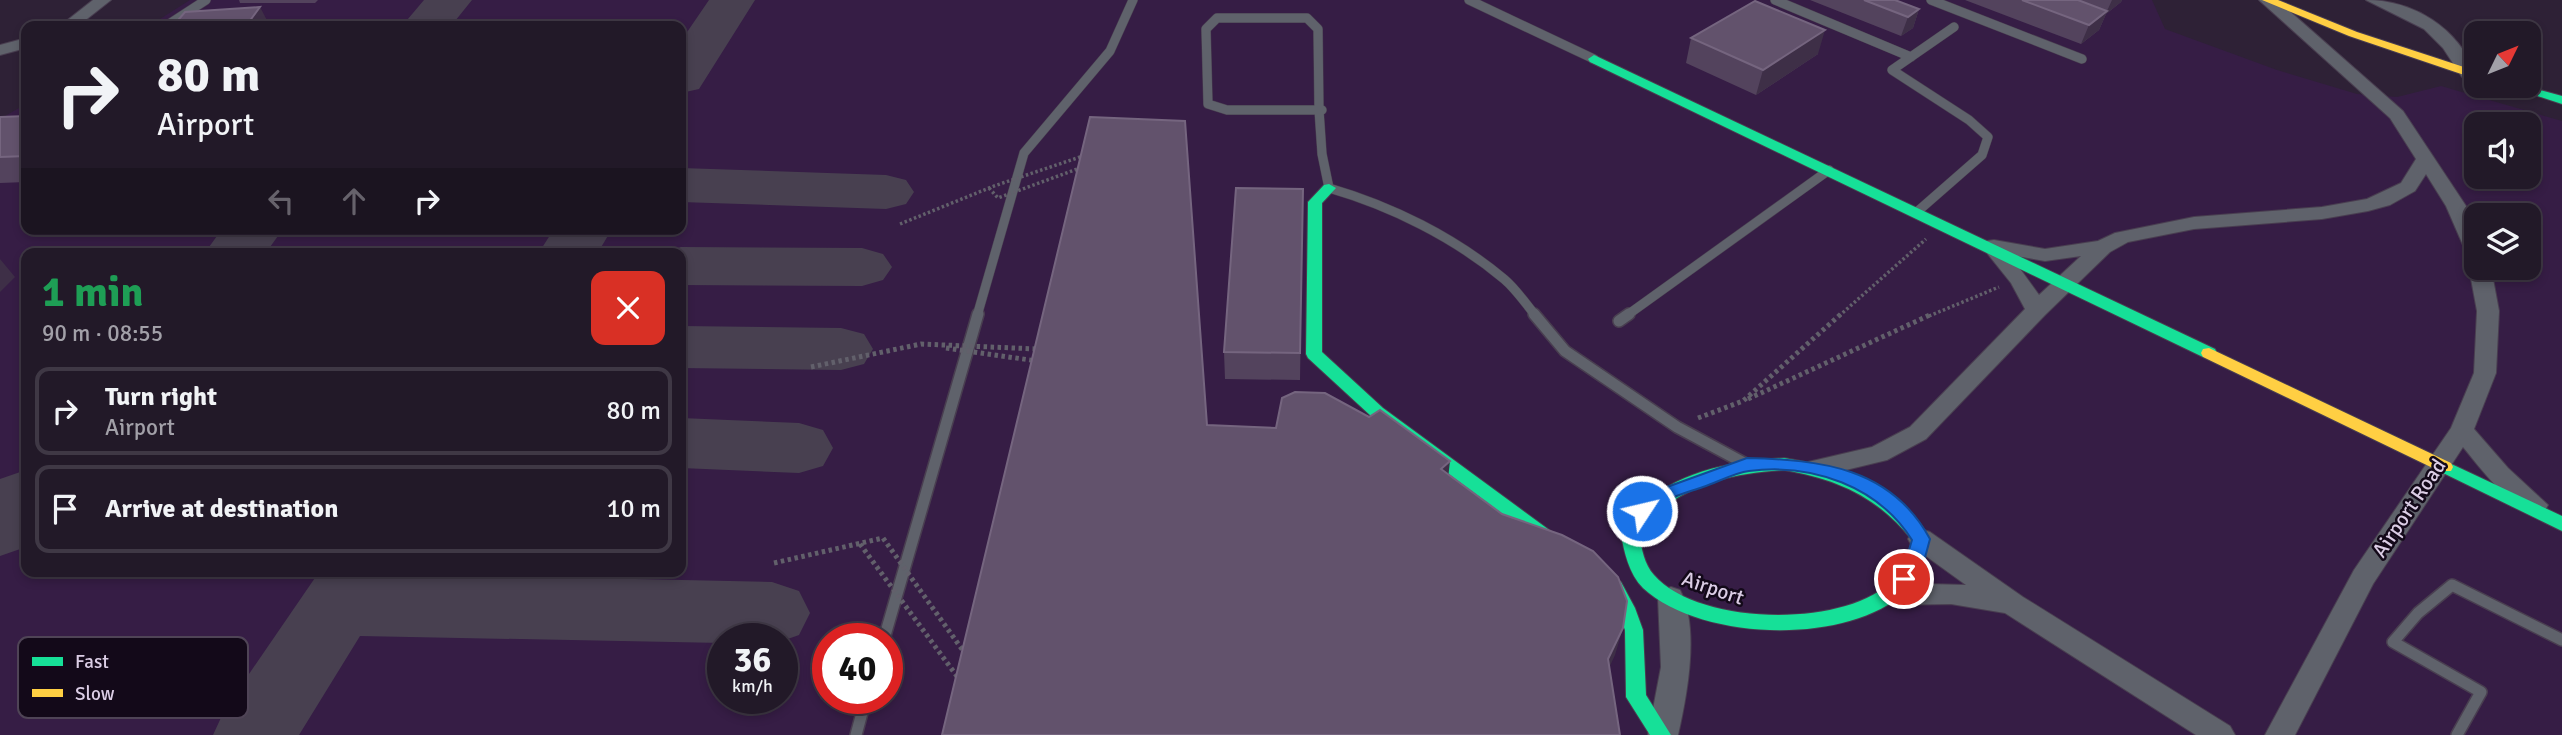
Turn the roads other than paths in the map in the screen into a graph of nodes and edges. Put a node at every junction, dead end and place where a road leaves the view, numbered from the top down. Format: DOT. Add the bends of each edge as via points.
graph roads {
  1 [pos="103,0"];
  2 [pos="206,0"];
  3 [pos="1133,0"];
  4 [pos="1469,0"];
  5 [pos="1775,0"];
  6 [pos="1931,0"];
  7 [pos="2267,0"];
  8 [pos="2374,0"];
  9 [pos="75,21"];
  10 [pos="174,21"];
  11 [pos="1954,27"];
  12 [pos="2353,34"];
  13 [pos="21,44"];
  14 [pos="2322,47"];
  15 [pos="0,50"];
  16 [pos="1911,57"];
  17 [pos="1594,59"];
  18 [pos="2082,59"];
  19 [pos="2464,62"];
  20 [pos="2464,71"];
  21 [pos="2541,94"];
  22 [pos="2562,100"];
  23 [pos="1322,110"];
  24 [pos="2425,160"];
  25 [pos="1829,170"];
  26 [pos="1329,188"];
  27 [pos="1918,211"];
  28 [pos="2464,224"];
  29 [pos="1988,246"];
  30 [pos="2103,247"];
  31 [pos="2482,280"];
  32 [pos="2067,285"];
  33 [pos="2037,310"];
  34 [pos="1619,321"];
  35 [pos="2462,429"];
  36 [pos="1747,465"];
  37 [pos="2438,466"];
  38 [pos="1817,468"];
  39 [pos="2559,522"];
  40 [pos="1921,539"];
  41 [pos="1890,594"];
  42 [pos="1671,598"];
  43 [pos="2013,605"];
  44 [pos="889,623"];
  45 [pos="2562,640"];
  46 [pos="862,714"];
  47 [pos="856,735"];
  48 [pos="1662,735"];
  49 [pos="2220,735"];
  50 [pos="2280,735"];
  51 [pos="2457,735"];
  1 -- 9 [label="street"];
  2 -- 10 [label="lane"];
  3 -- 44 [label="lane" via="1110,51 1024,153"];
  4 -- 17 [label="lane"];
  5 -- 16 [label="lane"];
  6 -- 18 [label="lane"];
  7 -- 12 [label="street"];
  7 -- 14 [label="street"];
  8 -- 19 [label="street" via="2432,24"];
  11 -- 16 [label="lane"];
  12 -- 14 [label="street" via="2333,37"];
  12 -- 20 [label="street"];
  13 -- 15 [label="street"];
  14 -- 24 [label="street" via="2397,115"];
  16 -- 27 [label="lane" via="1892,70 1988,137 1982,155"];
  17 -- 25 [label="street"];
  21 -- 22 [label="street"];
  23 -- 23 [label="lane" via="1318,29 1307,18 1217,18 1206,29 1208,104 1227,110"];
  23 -- 26 [label="lane" via="1324,174"];
  24 -- 28 [label="street"];
  24 -- 30 [label="street" via="2408,187 2383,201 2343,211 2171,227 2122,237"];
  25 -- 27 [label="street"];
  25 -- 34 [label="lane"];
  26 -- 36 [label="lane" via="1368,199 1449,240 1506,280 1565,351 1677,426"];
  26 -- 48 [label="street" via="1315,202 1314,354 1377,412 1614,587 1634,630 1636,697"];
  27 -- 29 [label="street"];
  29 -- 30 [label="street" via="2045,255"];
  29 -- 32 [label="street"];
  29 -- 33 [label="street" via="2020,280"];
  30 -- 32 [label="street"];
  31 -- 35 [label="street, Airport Road" via="2488,311 2485,373"];
  32 -- 33 [label="street"];
  32 -- 37 [label="street"];
  33 -- 38 [label="street" via="1918,433 1878,454"];
  35 -- 37 [label="street, Airport Road"];
  35 -- 39 [label="street" via="2499,474"];
  36 -- 38 [label="street, Airport"];
  36 -- 42 [label="street, Airport" via="1662,495 1635,520 1630,534 1639,567 1650,583"];
  37 -- 39 [label="street"];
  37 -- 50 [label="street, Airport Road" via="2363,577"];
  38 -- 40 [label="street, Airport" via="1864,483 1892,501"];
  40 -- 41 [label="street" via="1915,561"];
  40 -- 43 [label="street"];
  41 -- 42 [label="street, Airport" via="1823,621 1776,624 1738,621"];
  41 -- 43 [label="street" via="1951,593"];
  42 -- 48 [label="street" via="1676,678"];
  43 -- 49 [label="street"];
  45 -- 51 [label="lane" via="2452,585 2417,613 2393,642 2481,692"];
  46 -- 47 [label="lane"];
}
